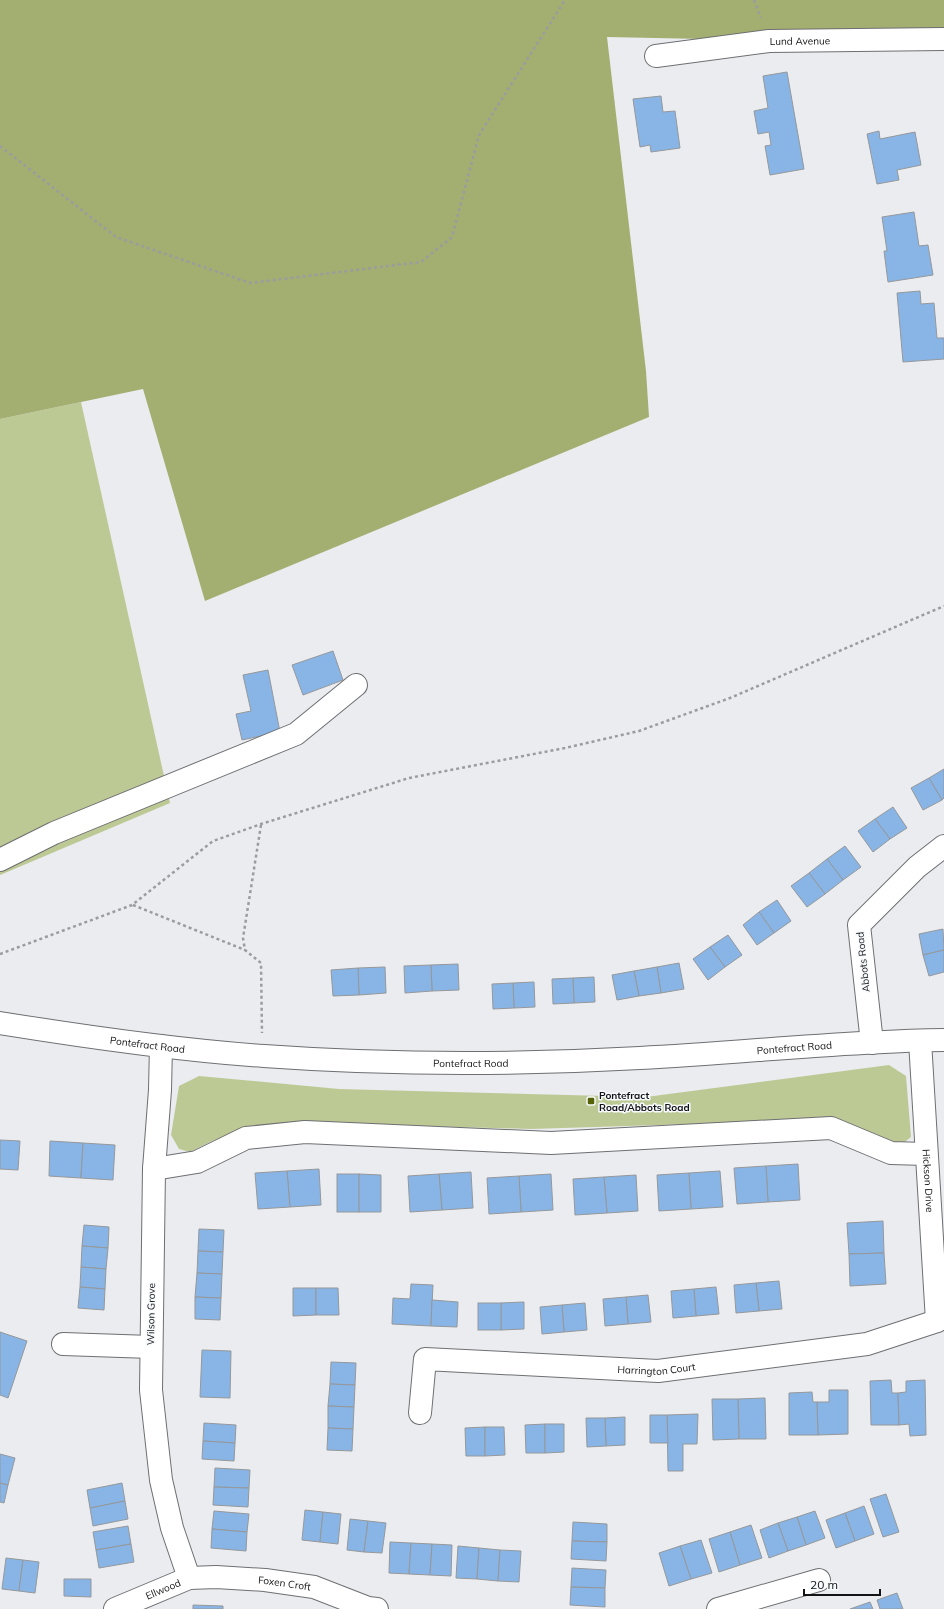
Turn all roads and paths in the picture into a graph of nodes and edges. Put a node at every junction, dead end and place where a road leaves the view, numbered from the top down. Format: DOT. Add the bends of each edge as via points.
graph roads {
  1 [pos="565,0"];
  2 [pos="944,39"];
  3 [pos="656,56"];
  4 [pos="0,146"];
  5 [pos="944,606"];
  6 [pos="356,685"];
  7 [pos="261,824"];
  8 [pos="944,846"];
  9 [pos="0,860"];
  10 [pos="132,905"];
  11 [pos="246,950"];
  12 [pos="0,954"];
  13 [pos="0,1023"];
  14 [pos="944,1040"];
  15 [pos="920,1041"];
  16 [pos="872,1043"];
  17 [pos="161,1046"];
  18 [pos="262,1056"];
  19 [pos="926,1154"];
  20 [pos="154,1169"];
  21 [pos="940,1324"];
  22 [pos="63,1344"];
  23 [pos="150,1347"];
  24 [pos="420,1413"];
  25 [pos="189,1578"];
  26 [pos="819,1580"];
  27 [pos="750,1604"];
  28 [pos="365,1608"];
  29 [pos="115,1609"];
  30 [pos="718,1609"];
  1 -- 4 [label="path" via="479,135 452,237 421,262 250,283 116,236"];
  2 -- 3 [label="main road, Lund Avenue" via="769,41"];
  5 -- 7 [label="path" via="730,698 639,731 409,778"];
  6 -- 9 [label="main road" via="296,734 54,833"];
  7 -- 10 [label="path" via="213,841"];
  7 -- 11 [label="path" via="243,938"];
  8 -- 16 [label="main road, Abbots Road" via="917,868 859,925"];
  10 -- 11 [label="path"];
  10 -- 12 [label="path"];
  11 -- 18 [label="path" via="261,963"];
  13 -- 17 [label="main road, Pontefract Road"];
  14 -- 15 [label="main road, Pontefract Road"];
  15 -- 16 [label="main road, Pontefract Road"];
  15 -- 19 [label="main road, Hickson Drive"];
  16 -- 18 [label="main road, Pontefract Road" via="639,1058 454,1063"];
  17 -- 18 [label="main road, Pontefract Road"];
  17 -- 20 [label="main road, Wilson Grove"];
  19 -- 20 [label="main road" via="891,1153 831,1128 551,1143 305,1132 246,1138 196,1162"];
  19 -- 21 [label="main road, Hickson Drive"];
  20 -- 23 [label="main road, Wilson Grove"];
  21 -- 24 [label="main road, Harrington Court" via="867,1344 658,1371 425,1360"];
  22 -- 23 [label="main road"];
  23 -- 25 [label="main road, Wilson Grove" via="151,1390 161,1480 172,1528"];
  25 -- 28 [label="main road, Foxen Croft" via="240,1578 289,1582 314,1587"];
  25 -- 29 [label="main road, Ellwood"];
  26 -- 27 [label="main road"];
  27 -- 30 [label="main road"];
}
